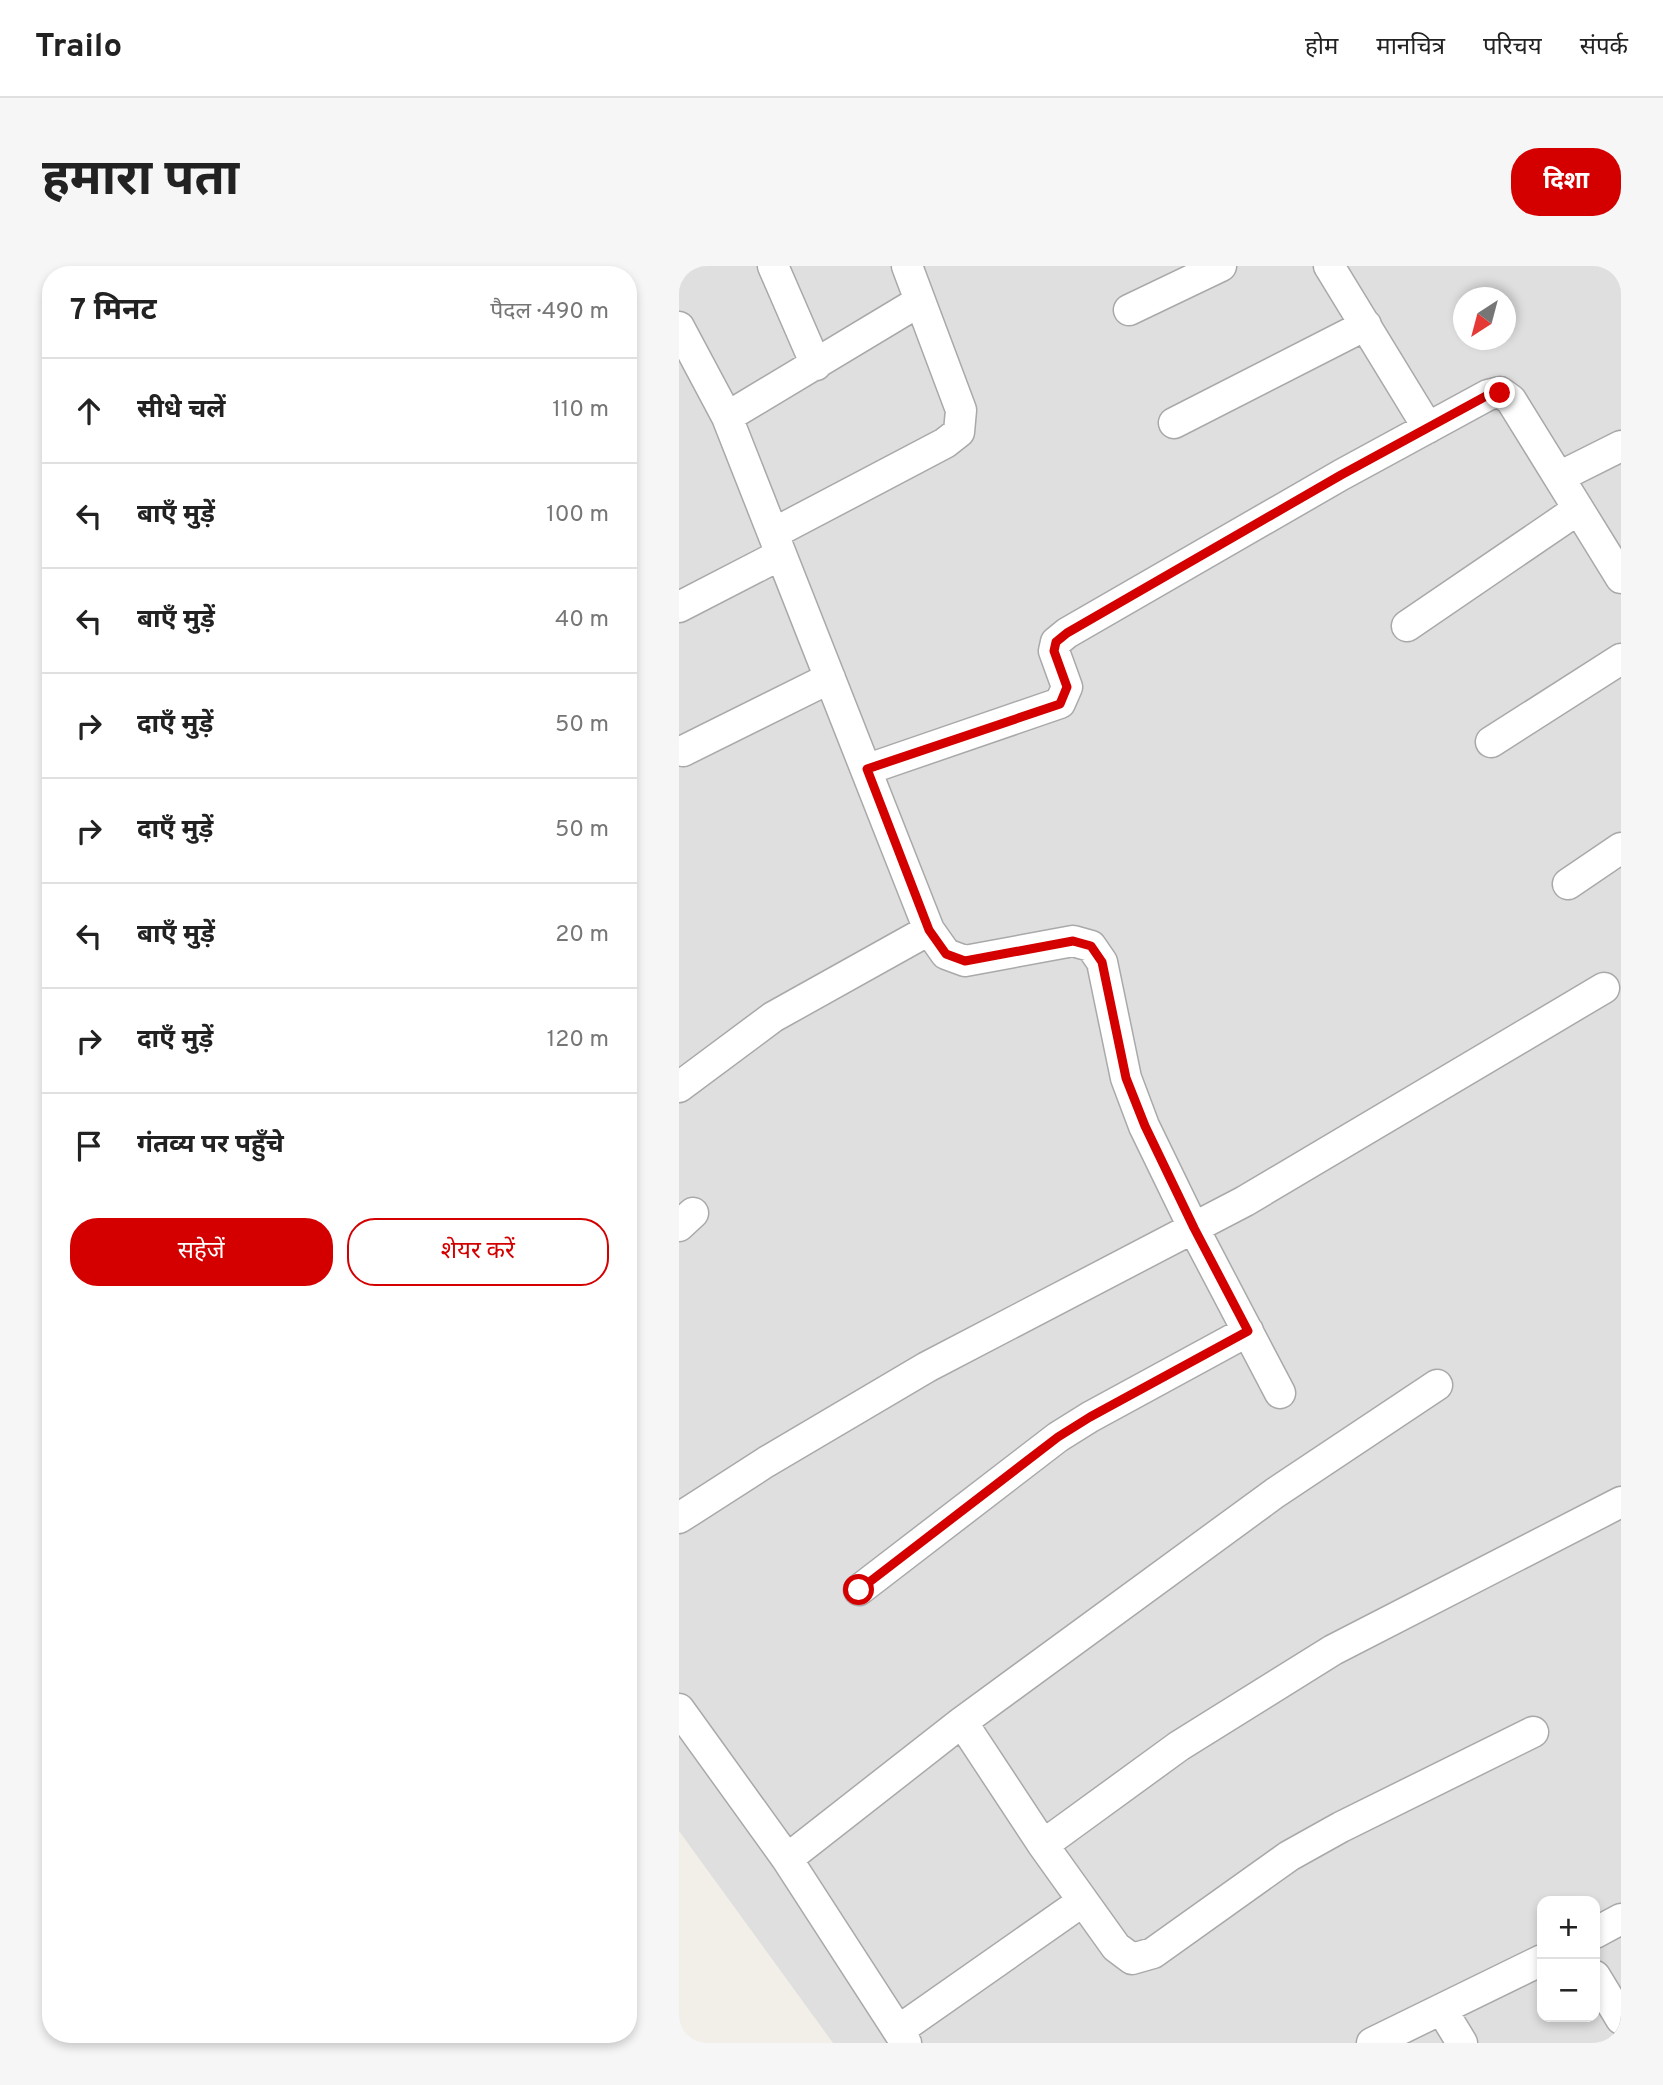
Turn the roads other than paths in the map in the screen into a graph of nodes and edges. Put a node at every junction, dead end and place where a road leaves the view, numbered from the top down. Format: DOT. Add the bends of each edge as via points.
graph roads {
  1 [pos="773,266"];
  2 [pos="907,266"];
  3 [pos="1221,266"];
  4 [pos="1329,266"];
  5 [pos="920,301"];
  6 [pos="1129,310"];
  7 [pos="1366,325"];
  8 [pos="679,327"];
  9 [pos="816,365"];
  10 [pos="727,417"];
  11 [pos="1174,422"];
  12 [pos="1428,428"];
  13 [pos="1621,446"];
  14 [pos="1559,477"];
  15 [pos="1577,510"];
  16 [pos="777,544"];
  17 [pos="1621,579"];
  18 [pos="679,607"];
  19 [pos="1407,626"];
  20 [pos="1621,659"];
  21 [pos="830,678"];
  22 [pos="1491,742"];
  23 [pos="683,751"];
  24 [pos="867,769"];
  25 [pos="1621,848"];
  26 [pos="1569,884"];
  27 [pos="929,930"];
  28 [pos="1604,988"];
  29 [pos="679,1087"];
  30 [pos="1194,1228"];
  31 [pos="1248,1331"];
  32 [pos="1437,1385"];
  33 [pos="1280,1393"];
  34 [pos="1621,1502"];
  35 [pos="679,1518"];
  36 [pos="859,1590"];
  37 [pos="679,1709"];
  38 [pos="962,1722"];
  39 [pos="1533,1732"];
  40 [pos="1043,1845"];
  41 [pos="787,1859"];
  42 [pos="1083,1901"];
  43 [pos="1621,1919"];
  44 [pos="1600,1930"];
  45 [pos="1537,1962"];
  46 [pos="1600,1984"];
  47 [pos="1442,2010"];
  48 [pos="1621,2019"];
  49 [pos="902,2037"];
  50 [pos="1372,2043"];
  51 [pos="1462,2043"];
  1 -- 9 [label="street"];
  2 -- 5 [label="street"];
  3 -- 6 [label="street"];
  4 -- 7 [label="street"];
  5 -- 9 [label="street"];
  5 -- 16 [label="street" via="961,410 959,432"];
  7 -- 11 [label="street"];
  7 -- 12 [label="street"];
  8 -- 10 [label="street"];
  9 -- 10 [label="street"];
  10 -- 16 [label="street"];
  12 -- 14 [label="street" via="1500,393 1511,400"];
  12 -- 24 [label="street" via="1067,633 1056,642 1054,651 1067,687 1060,704"];
  13 -- 14 [label="street"];
  14 -- 15 [label="street"];
  15 -- 17 [label="street"];
  15 -- 19 [label="street"];
  16 -- 18 [label="street"];
  16 -- 21 [label="street"];
  20 -- 22 [label="street"];
  21 -- 23 [label="street"];
  21 -- 24 [label="street"];
  24 -- 27 [label="street"];
  25 -- 26 [label="street"];
  27 -- 29 [label="street" via="772,1017"];
  27 -- 30 [label="street" via="946,954 965,961 1073,941 1091,946 1102,962 1126,1078"];
  28 -- 30 [label="street"];
  30 -- 31 [label="street"];
  30 -- 35 [label="street" via="927,1367"];
  31 -- 33 [label="street"];
  31 -- 36 [label="street" via="1058,1437"];
  32 -- 38 [label="street" via="1275,1493"];
  34 -- 40 [label="street" via="1333,1650 1178,1746"];
  37 -- 41 [label="street"];
  38 -- 40 [label="street"];
  38 -- 41 [label="street"];
  39 -- 42 [label="street" via="1289,1856 1153,1953 1132,1959 1116,1947"];
  40 -- 42 [label="street"];
  41 -- 49 [label="street"];
  42 -- 49 [label="street"];
  43 -- 44 [label="street"];
  45 -- 47 [label="street"];
  46 -- 48 [label="street"];
  47 -- 50 [label="street"];
  47 -- 51 [label="street"];
}
